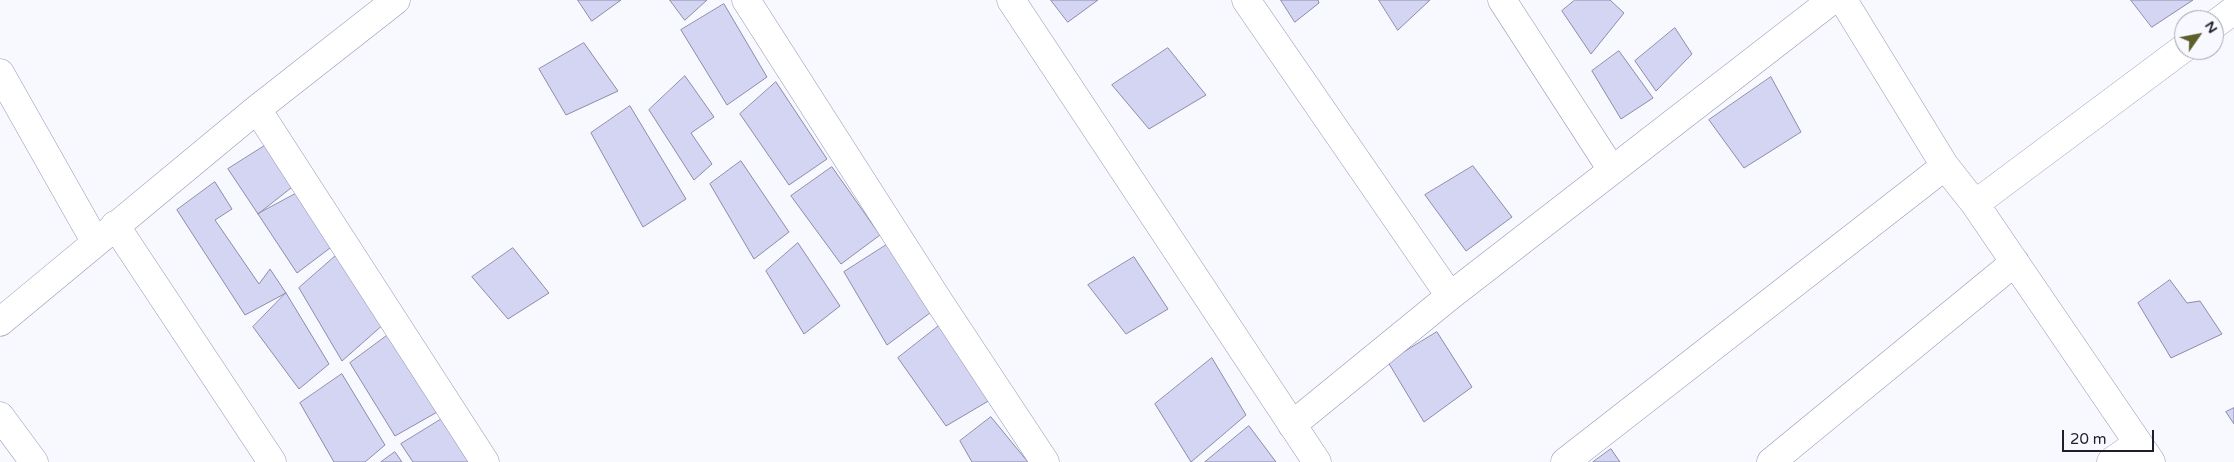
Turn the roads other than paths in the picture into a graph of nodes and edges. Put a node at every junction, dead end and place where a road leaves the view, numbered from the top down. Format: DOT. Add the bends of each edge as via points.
graph roads {
  1 [pos="396,0"];
  2 [pos="746,0"];
  3 [pos="1011,0"];
  4 [pos="1246,0"];
  5 [pos="1502,0"];
  6 [pos="1832,0"];
  7 [pos="1843,0"];
  8 [pos="2174,55"];
  9 [pos="0,73"];
  10 [pos="257,109"];
  11 [pos="1945,166"];
  12 [pos="1612,170"];
  13 [pos="1975,204"];
  14 [pos="105,233"];
  15 [pos="2015,262"];
  16 [pos="1450,296"];
  17 [pos="0,322"];
  18 [pos="0,416"];
  19 [pos="1292,425"];
  20 [pos="2144,452"];
  21 [pos="34,462"];
  22 [pos="272,462"];
  23 [pos="485,462"];
  24 [pos="1045,462"];
  25 [pos="1317,462"];
  26 [pos="1566,462"];
  27 [pos="1771,462"];
  28 [pos="2112,462"];
  1 -- 10 [label="street"];
  2 -- 24 [label="street"];
  3 -- 19 [label="street"];
  4 -- 16 [label="street"];
  5 -- 12 [label="street"];
  6 -- 12 [label="street"];
  7 -- 11 [label="street"];
  8 -- 13 [label="street"];
  9 -- 14 [label="street"];
  10 -- 14 [label="street"];
  10 -- 23 [label="street"];
  11 -- 13 [label="street"];
  11 -- 26 [label="street"];
  12 -- 16 [label="street"];
  13 -- 15 [label="street"];
  14 -- 17 [label="street"];
  14 -- 22 [label="street"];
  15 -- 20 [label="street"];
  15 -- 27 [label="street"];
  16 -- 19 [label="street"];
  18 -- 21 [label="street"];
  19 -- 25 [label="street"];
  20 -- 28 [label="street"];
}
